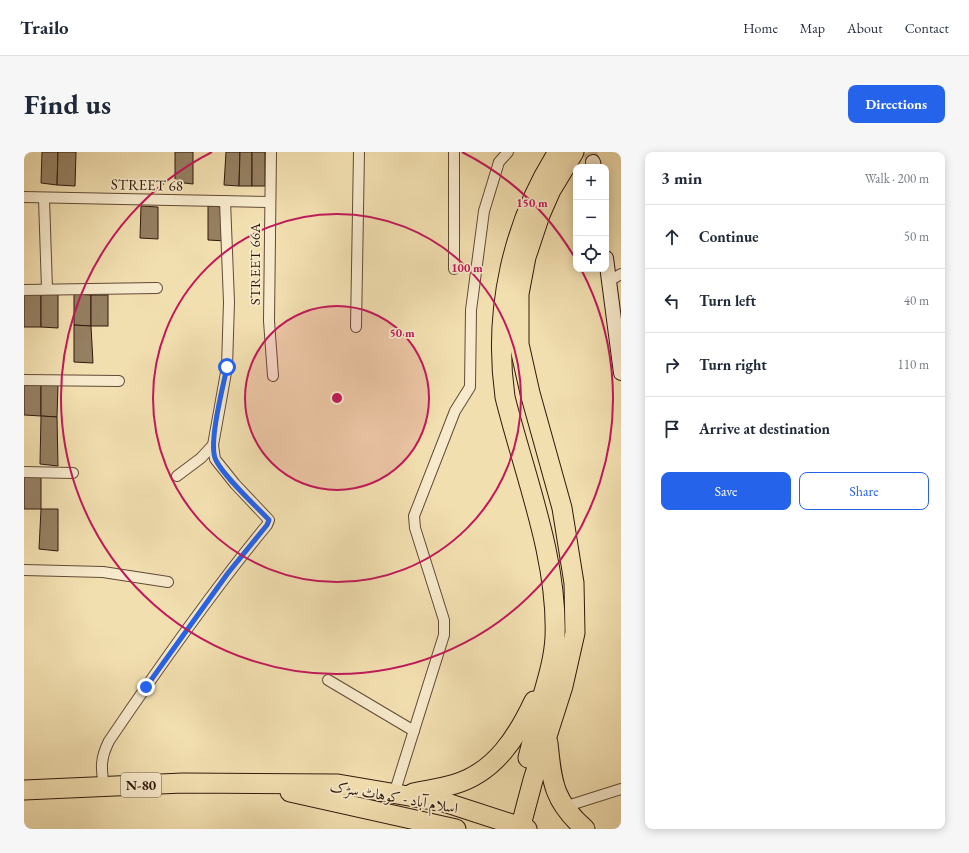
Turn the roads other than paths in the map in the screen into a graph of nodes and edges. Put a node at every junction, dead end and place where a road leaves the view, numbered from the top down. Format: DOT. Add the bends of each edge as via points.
graph roads {
  1 [pos="271,152"];
  2 [pos="359,152"];
  3 [pos="454,152"];
  4 [pos="508,152"];
  5 [pos="558,152"];
  6 [pos="574,152"];
  7 [pos="24,197"];
  8 [pos="44,199"];
  9 [pos="225,201"];
  10 [pos="270,202"];
  11 [pos="609,265"];
  12 [pos="454,269"];
  13 [pos="615,278"];
  14 [pos="157,288"];
  15 [pos="47,289"];
  16 [pos="24,290"];
  17 [pos="356,327"];
  18 [pos="621,373"];
  19 [pos="273,376"];
  20 [pos="24,380"];
  21 [pos="119,381"];
  22 [pos="213,445"];
  23 [pos="24,472"];
  24 [pos="73,473"];
  25 [pos="177,476"];
  26 [pos="24,570"];
  27 [pos="168,582"];
  28 [pos="550,669"];
  29 [pos="328,680"];
  30 [pos="414,731"];
  31 [pos="547,735"];
  32 [pos="257,784"];
  33 [pos="104,787"];
  34 [pos="621,789"];
  35 [pos="24,790"];
  36 [pos="398,795"];
  37 [pos="564,807"];
  38 [pos="517,827"];
  39 [pos="456,829"];
  40 [pos="585,829"];
  1 -- 10 [label="street, STREET 66A"];
  2 -- 17 [label="street"];
  3 -- 12 [label="street"];
  4 -- 30 [label="street" via="499,162 484,211 471,310 470,387 455,411 414,516 415,528 444,620 444,635"];
  5 -- 28 [label="highway" via="530,204 515,243 503,318 502,373 507,405 545,543 552,580 555,638"];
  6 -- 31 [label="highway" via="551,190 540,215 526,257 518,294 519,344 562,508 574,583 575,633 570,662"];
  7 -- 8 [label="street, STREET 68"];
  8 -- 9 [label="street, STREET 68"];
  8 -- 15 [label="street"];
  9 -- 10 [label="street, STREET 68"];
  9 -- 22 [label="street" via="229,338 227,367"];
  10 -- 19 [label="street, STREET 66A" via="269,321"];
  11 -- 13 [label="street"];
  13 -- 18 [label="street"];
  14 -- 15 [label="street"];
  15 -- 16 [label="street"];
  20 -- 21 [label="street"];
  22 -- 25 [label="street" via="201,458"];
  22 -- 33 [label="street" via="215,458 269,520 179,640 109,741 101,765"];
  23 -- 24 [label="street"];
  26 -- 27 [label="street" via="103,572"];
  28 -- 36 [label="highway" via="524,722 511,743 495,761 456,784"];
  28 -- 38 [label="highway"];
  29 -- 30 [label="street"];
  30 -- 36 [label="street"];
  31 -- 37 [label="highway" via="552,781"];
  31 -- 38 [label="highway"];
  32 -- 33 [label="highway, اسلام آباد - کوہاٹ سڑک / N-80" via="183,783"];
  32 -- 36 [label="highway, اسلام آباد - کوہاٹ سڑک / N-80" via="338,784"];
  32 -- 39 [label="highway, اسلام آباد - کوہاٹ سڑک / N-80"];
  33 -- 35 [label="highway, اسلام آباد - کوہاٹ سڑک / N-80"];
  34 -- 37 [label="street"];
  36 -- 38 [label="highway, اسلام آباد - کوہاٹ سڑک / N-80" via="444,802"];
  37 -- 40 [label="highway"];
}
